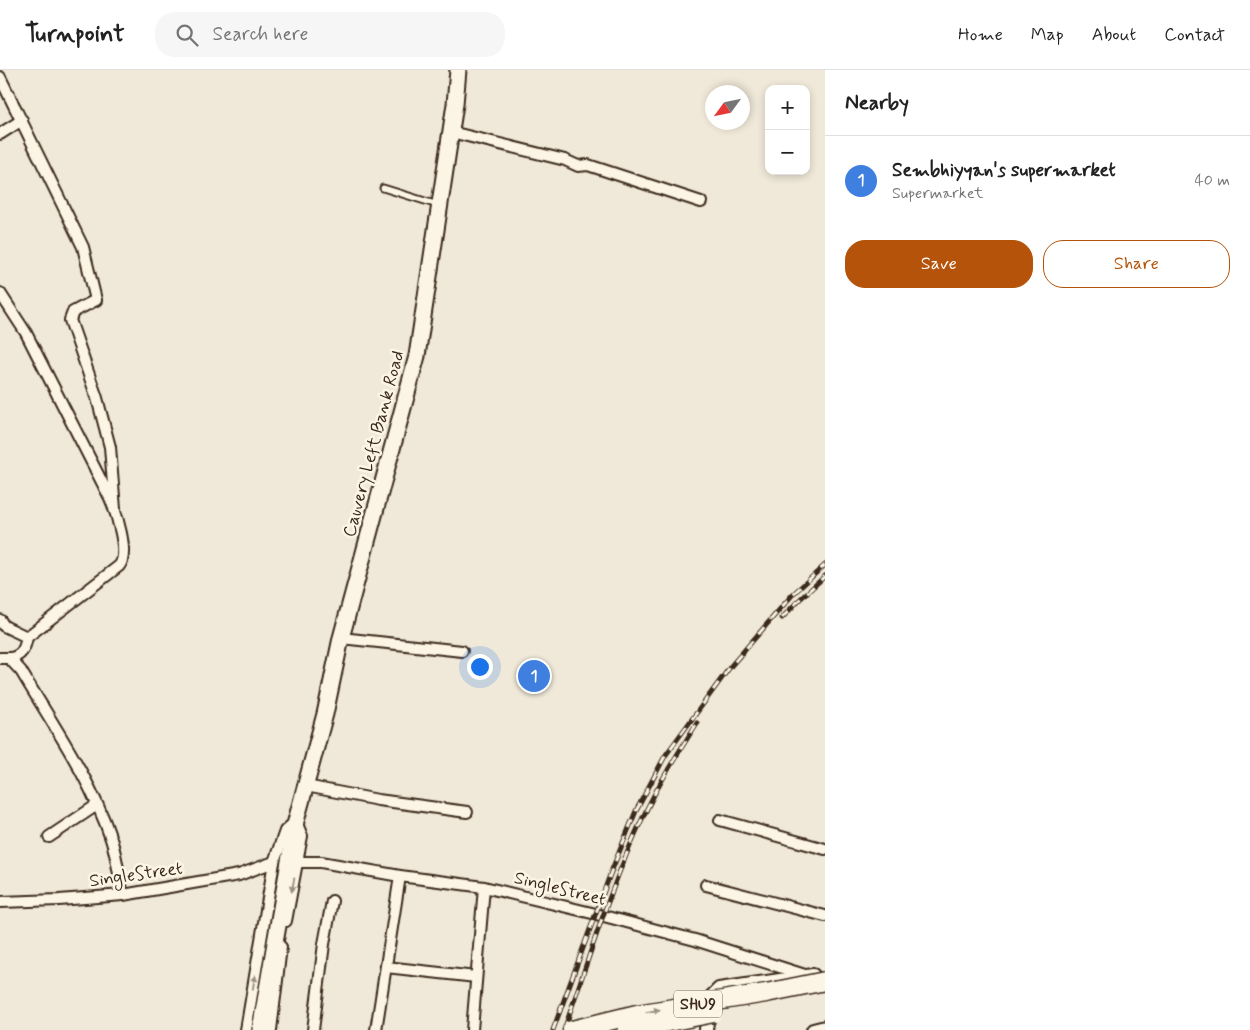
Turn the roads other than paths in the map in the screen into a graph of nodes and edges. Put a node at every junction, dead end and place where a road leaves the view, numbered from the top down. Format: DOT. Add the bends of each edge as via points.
graph roads {
  1 [pos="458,70"];
  2 [pos="0,76"];
  3 [pos="22,120"];
  4 [pos="451,132"];
  5 [pos="0,134"];
  6 [pos="383,188"];
  7 [pos="701,202"];
  8 [pos="434,204"];
  9 [pos="0,293"];
  10 [pos="115,510"];
  11 [pos="1,625"];
  12 [pos="27,638"];
  13 [pos="341,638"];
  14 [pos="462,651"];
  15 [pos="4,658"];
  16 [pos="306,786"];
  17 [pos="97,805"];
  18 [pos="467,812"];
  19 [pos="296,820"];
  20 [pos="720,820"];
  21 [pos="49,837"];
  22 [pos="825,849"];
  23 [pos="274,862"];
  24 [pos="297,862"];
  25 [pos="400,876"];
  26 [pos="706,885"];
  27 [pos="484,887"];
  28 [pos="122,895"];
  29 [pos="332,901"];
  30 [pos="0,902"];
  31 [pos="825,916"];
  32 [pos="386,967"];
  33 [pos="825,973"];
  34 [pos="476,977"];
  35 [pos="817,978"];
  36 [pos="825,992"];
  37 [pos="825,1027"];
  38 [pos="246,1030"];
  39 [pos="260,1030"];
  40 [pos="271,1030"];
  41 [pos="313,1030"];
  42 [pos="376,1030"];
  43 [pos="472,1030"];
  44 [pos="572,1030"];
  45 [pos="627,1030"];
  46 [pos="706,1030"];
  47 [pos="813,1030"];
  1 -- 4 [label="main road, Cauvery Left Bank Road"];
  2 -- 3 [label="street"];
  3 -- 5 [label="street"];
  3 -- 10 [label="street" via="83,247 93,283 96,301 75,311 70,320 110,447"];
  4 -- 7 [label="street" via="578,166 588,165"];
  4 -- 8 [label="main road, Cauvery Left Bank Road"];
  6 -- 8 [label="lane"];
  8 -- 13 [label="main road, Cauvery Left Bank Road" via="417,356"];
  9 -- 10 [label="street" via="26,332"];
  10 -- 12 [label="street" via="122,563"];
  11 -- 12 [label="street"];
  12 -- 15 [label="street" via="22,652 13,658"];
  13 -- 14 [label="street"];
  13 -- 16 [label="main road, Cauvery Left Bank Road"];
  15 -- 17 [label="street" via="21,671 78,766"];
  16 -- 18 [label="street"];
  16 -- 19 [label="main road, Cauvery Left Bank Road"];
  17 -- 21 [label="street"];
  17 -- 28 [label="street" via="111,840"];
  19 -- 23 [label="street" via="284,831"];
  19 -- 24 [label="street" via="302,836"];
  19 -- 39 [label="main road, Cauvery Left Bank Road"];
  20 -- 22 [label="street"];
  23 -- 28 [label="street, SingleStreet" via="239,875"];
  38 -- 23 [label="street, one-way"];
  24 -- 25 [label="street, SingleStreet" via="321,862"];
  24 -- 40 [label="street, one-way" via="281,946"];
  25 -- 27 [label="street, SingleStreet"];
  25 -- 32 [label="street"];
  26 -- 31 [label="street"];
  27 -- 34 [label="street"];
  27 -- 35 [label="street, SingleStreet" via="695,940"];
  28 -- 30 [label="street, SingleStreet"];
  29 -- 41 [label="street"];
  32 -- 34 [label="street"];
  32 -- 42 [label="street"];
  33 -- 35 [label="street"];
  34 -- 43 [label="street"];
  44 -- 35 [label="highway, SHU9, one-way, bridge" via="637,1014 766,994"];
  35 -- 46 [label="street" via="719,989 710,998"];
  36 -- 45 [label="highway, SHU9, bridge"];
  37 -- 47 [label="street"];
}
